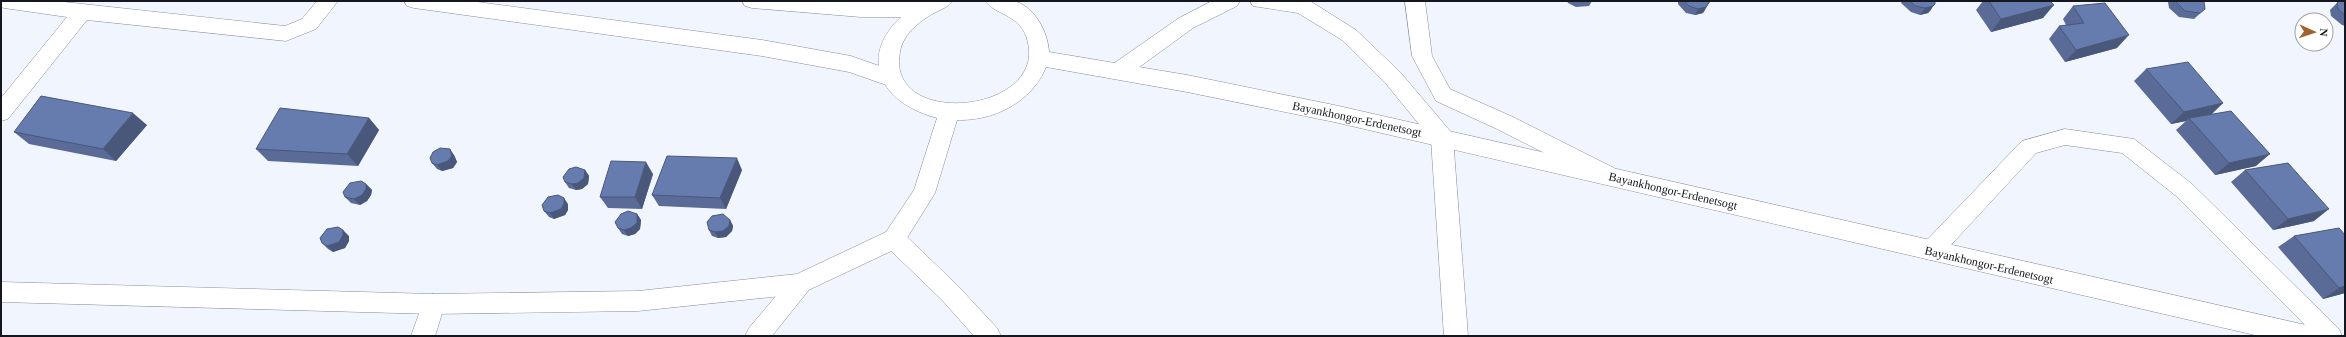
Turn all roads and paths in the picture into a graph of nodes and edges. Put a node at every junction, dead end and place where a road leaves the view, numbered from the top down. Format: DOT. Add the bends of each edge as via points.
graph roads {
  1 [pos="4,1"];
  2 [pos="328,1"];
  3 [pos="414,1"];
  4 [pos="752,1"];
  5 [pos="942,1"];
  6 [pos="996,1"];
  7 [pos="1230,1"];
  8 [pos="1260,1"];
  9 [pos="1416,1"];
  10 [pos="922,9"];
  11 [pos="82,12"];
  12 [pos="1039,58"];
  13 [pos="1120,70"];
  14 [pos="892,79"];
  15 [pos="1,113"];
  16 [pos="949,113"];
  17 [pos="1442,137"];
  18 [pos="1608,176"];
  19 [pos="894,239"];
  20 [pos="1931,251"];
  21 [pos="800,284"];
  22 [pos="1,292"];
  23 [pos="433,304"];
  24 [pos="423,336"];
  25 [pos="757,336"];
  26 [pos="989,336"];
  27 [pos="1456,336"];
  28 [pos="2306,336"];
  29 [pos="2331,336"];
  1 -- 11 [label="lane"];
  2 -- 11 [label="lane" via="309,24 286,34"];
  3 -- 14 [label="street" via="762,48 851,64"];
  4 -- 10 [label="street" via="861,9"];
  5 -- 10 [label="street"];
  6 -- 12 [label="street" via="1007,4 1027,18 1038,37"];
  7 -- 13 [label="street" via="1186,23"];
  8 -- 17 [label="street" via="1302,6 1349,35 1394,79"];
  9 -- 18 [label="street" via="1422,56 1443,95 1505,123"];
  10 -- 14 [label="street" via="904,23 892,40 888,60"];
  11 -- 15 [label="lane"];
  12 -- 13 [label="street, Bayankhongor-Erdenetsogt"];
  12 -- 16 [label="street" via="1029,80 1008,99 980,110"];
  13 -- 17 [label="street, Bayankhongor-Erdenetsogt"];
  14 -- 16 [label="street" via="905,95 925,107"];
  16 -- 19 [label="street" via="924,193"];
  17 -- 18 [label="street, Bayankhongor-Erdenetsogt"];
  17 -- 27 [label="street"];
  18 -- 20 [label="street, Bayankhongor-Erdenetsogt"];
  19 -- 21 [label="street"];
  19 -- 26 [label="street" via="950,293"];
  20 -- 28 [label="street, Bayankhongor-Erdenetsogt"];
  20 -- 29 [label="lane" via="2029,147 2065,137 2127,145 2184,190"];
  21 -- 23 [label="street" via="638,302"];
  21 -- 25 [label="street"];
  22 -- 23 [label="street"];
  23 -- 24 [label="street"];
}
